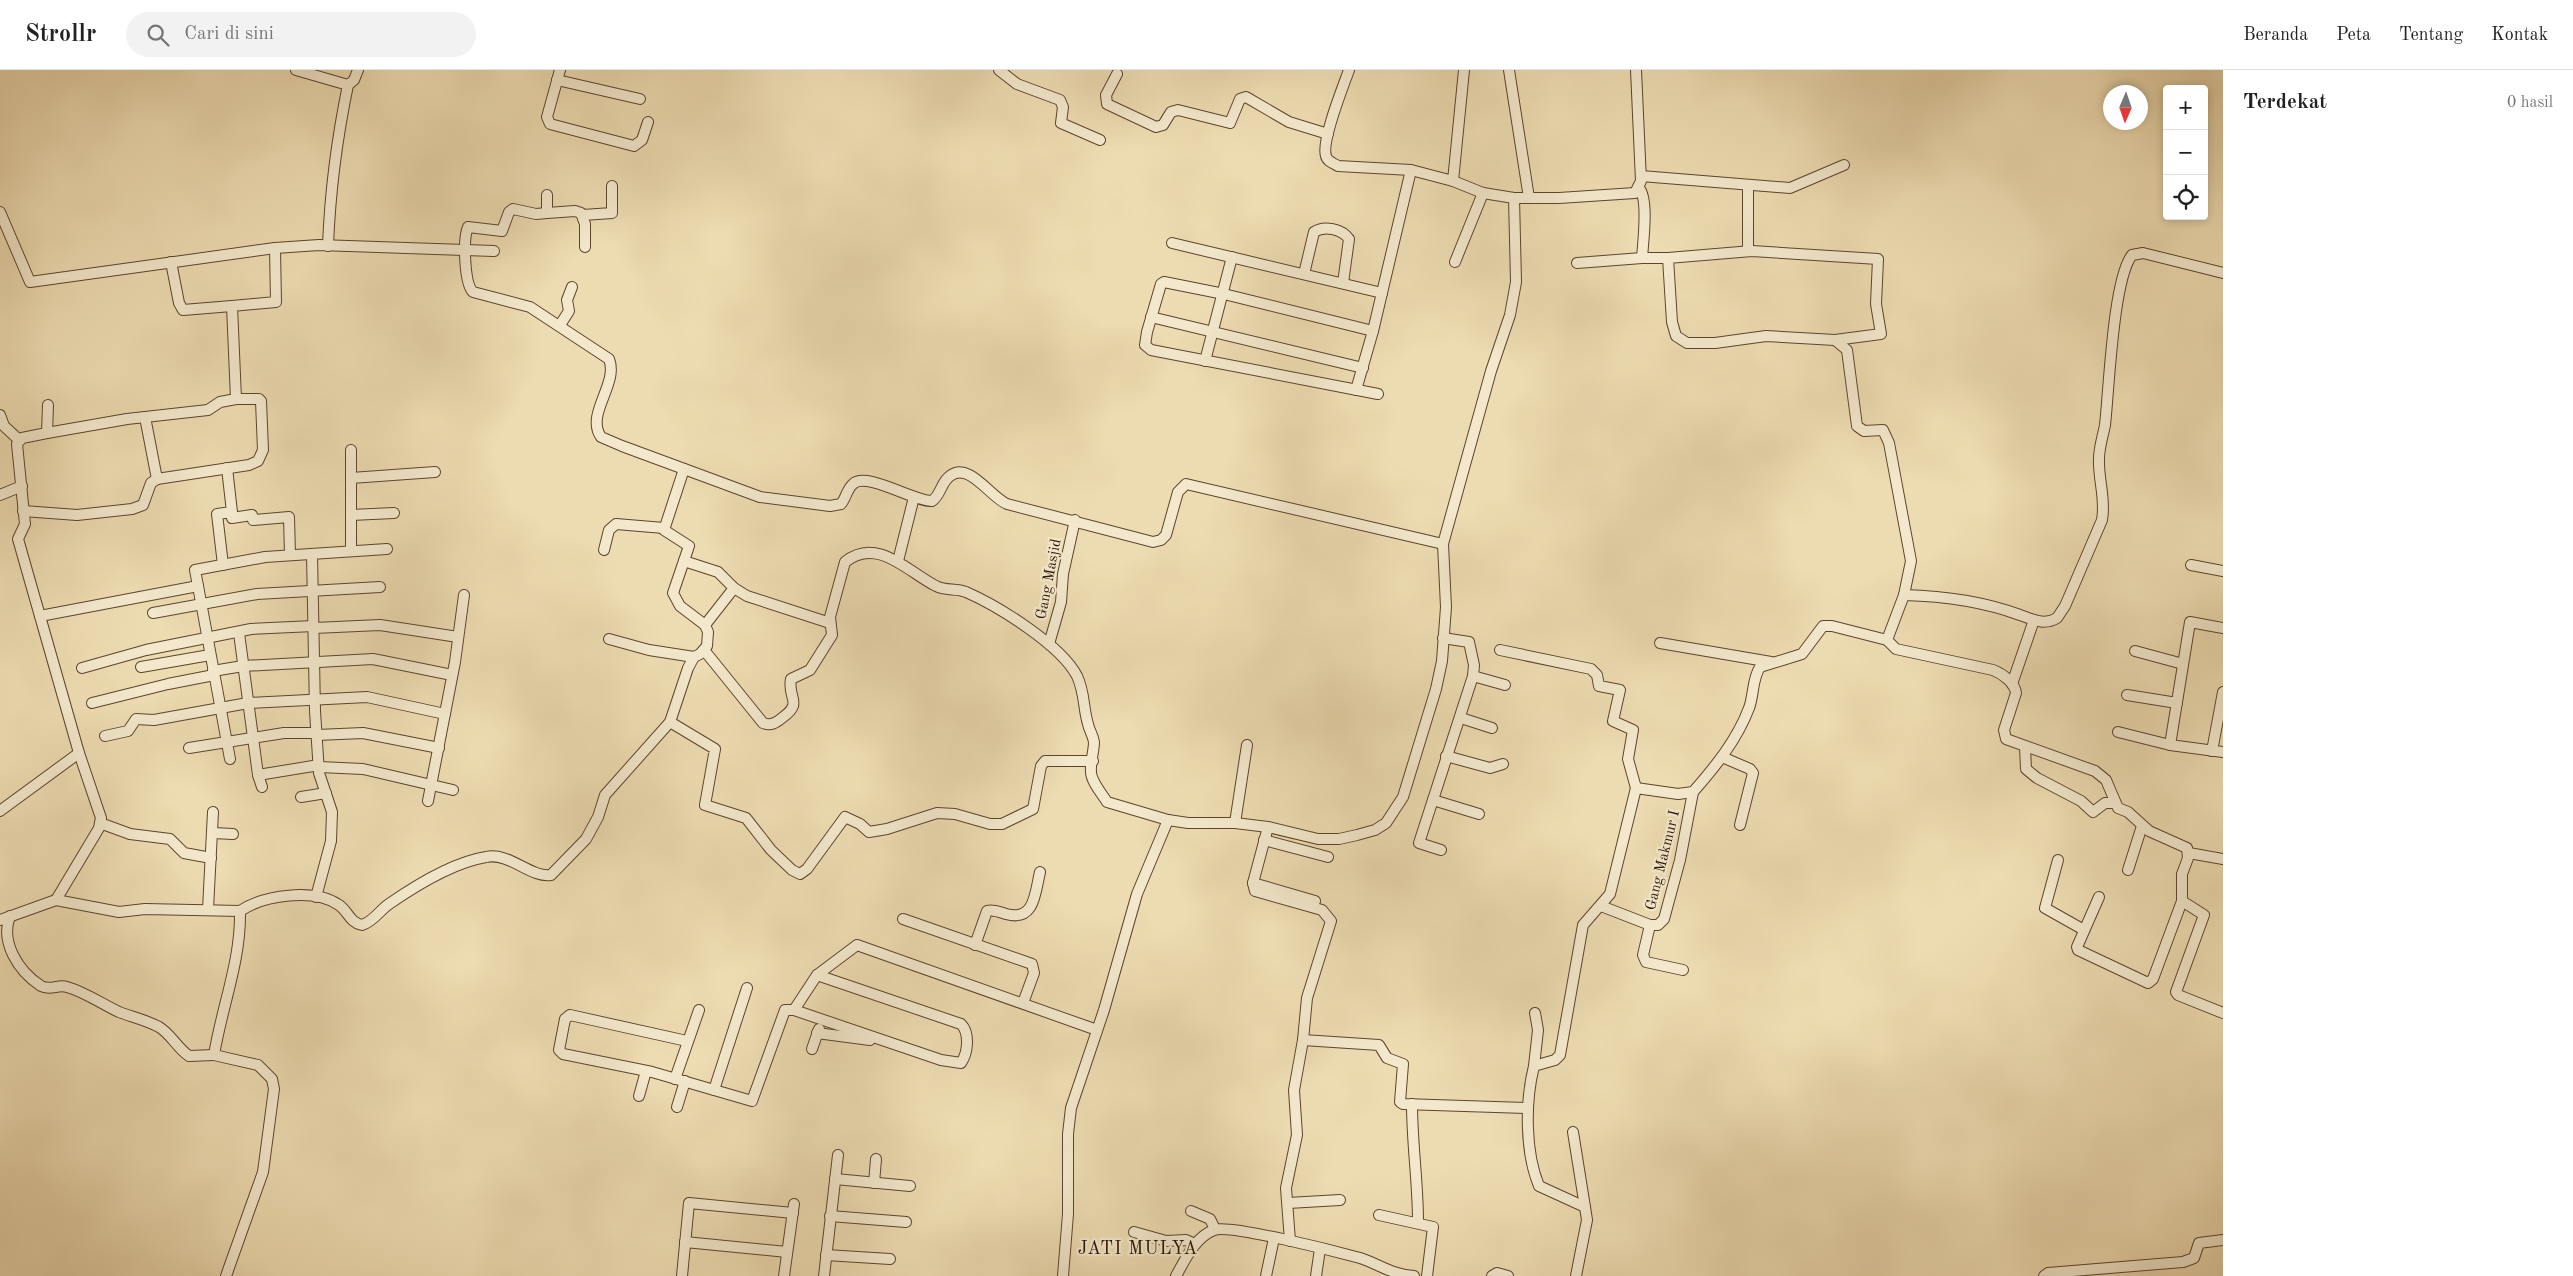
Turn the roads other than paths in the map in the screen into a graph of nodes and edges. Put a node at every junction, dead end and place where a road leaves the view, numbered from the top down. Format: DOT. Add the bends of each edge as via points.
graph roads {
  1 [pos="296,70"];
  2 [pos="358,70"];
  3 [pos="999,70"];
  4 [pos="1349,70"];
  5 [pos="1464,70"];
  6 [pos="1509,70"];
  7 [pos="1636,70"];
  8 [pos="1117,74"];
  9 [pos="559,75"];
  10 [pos="348,85"];
  11 [pos="640,99"];
  12 [pos="648,122"];
  13 [pos="1328,134"];
  14 [pos="1100,140"];
  15 [pos="1844,165"];
  16 [pos="1411,170"];
  17 [pos="1641,176"];
  18 [pos="1453,181"];
  19 [pos="612,186"];
  20 [pos="1748,186"];
  21 [pos="1639,188"];
  22 [pos="1483,193"];
  23 [pos="547,195"];
  24 [pos="1514,198"];
  25 [pos="1529,198"];
  26 [pos="0,214"];
  27 [pos="547,214"];
  28 [pos="583,215"];
  29 [pos="1172,243"];
  30 [pos="328,246"];
  31 [pos="585,247"];
  32 [pos="275,248"];
  33 [pos="494,251"];
  34 [pos="1748,251"];
  35 [pos="466,252"];
  36 [pos="1232,256"];
  37 [pos="1642,258"];
  38 [pos="1668,258"];
  39 [pos="171,262"];
  40 [pos="1455,262"];
  41 [pos="1577,263"];
  42 [pos="2223,273"];
  43 [pos="1304,274"];
  44 [pos="1343,283"];
  45 [pos="572,287"];
  46 [pos="1382,293"];
  47 [pos="1224,294"];
  48 [pos="232,306"];
  49 [pos="1151,318"];
  50 [pos="560,325"];
  51 [pos="1214,332"];
  52 [pos="1373,332"];
  53 [pos="1835,340"];
  54 [pos="1205,361"];
  55 [pos="1363,368"];
  56 [pos="1356,390"];
  57 [pos="1378,394"];
  58 [pos="236,399"];
  59 [pos="48,405"];
  60 [pos="0,415"];
  61 [pos="145,417"];
  62 [pos="47,433"];
  63 [pos="19,440"];
  64 [pos="351,450"];
  65 [pos="227,468"];
  66 [pos="684,469"];
  67 [pos="435,472"];
  68 [pos="351,478"];
  69 [pos="157,479"];
  70 [pos="22,486"];
  71 [pos="0,495"];
  72 [pos="914,496"];
  73 [pos="23,511"];
  74 [pos="230,512"];
  75 [pos="394,513"];
  76 [pos="352,515"];
  77 [pos="1075,520"];
  78 [pos="664,528"];
  79 [pos="1443,544"];
  80 [pos="387,549"];
  81 [pos="351,550"];
  82 [pos="604,550"];
  83 [pos="312,554"];
  84 [pos="290,555"];
  85 [pos="684,561"];
  86 [pos="898,561"];
  87 [pos="223,565"];
  88 [pos="2191,565"];
  89 [pos="2223,571"];
  90 [pos="198,586"];
  91 [pos="380,587"];
  92 [pos="734,588"];
  93 [pos="313,590"];
  94 [pos="464,595"];
  95 [pos="1904,595"];
  96 [pos="201,604"];
  97 [pos="153,613"];
  98 [pos="40,616"];
  99 [pos="2034,620"];
  100 [pos="830,623"];
  101 [pos="705,625"];
  102 [pos="314,627"];
  103 [pos="2223,628"];
  104 [pos="239,633"];
  105 [pos="458,637"];
  106 [pos="1443,638"];
  107 [pos="208,639"];
  108 [pos="609,639"];
  109 [pos="1887,640"];
  110 [pos="1660,643"];
  111 [pos="1049,644"];
  112 [pos="704,650"];
  113 [pos="1500,650"];
  114 [pos="2134,651"];
  115 [pos="210,655"];
  116 [pos="694,658"];
  117 [pos="314,661"];
  118 [pos="1772,662"];
  119 [pos="2183,664"];
  120 [pos="243,666"];
  121 [pos="141,667"];
  122 [pos="82,668"];
  123 [pos="214,673"];
  124 [pos="452,675"];
  125 [pos="1473,676"];
  126 [pos="2012,684"];
  127 [pos="1505,685"];
  128 [pos="2223,692"];
  129 [pos="2127,695"];
  130 [pos="315,700"];
  131 [pos="92,703"];
  132 [pos="248,703"];
  133 [pos="2176,703"];
  134 [pos="220,707"];
  135 [pos="445,714"];
  136 [pos="1461,718"];
  137 [pos="670,722"];
  138 [pos="1492,728"];
  139 [pos="2118,732"];
  140 [pos="317,734"];
  141 [pos="105,736"];
  142 [pos="253,738"];
  143 [pos="227,742"];
  144 [pos="1247,745"];
  145 [pos="2170,745"];
  146 [pos="2025,747"];
  147 [pos="189,748"];
  148 [pos="439,748"];
  149 [pos="2212,751"];
  150 [pos="2223,752"];
  151 [pos="79,753"];
  152 [pos="1446,756"];
  153 [pos="1722,757"];
  154 [pos="230,759"];
  155 [pos="1093,761"];
  156 [pos="1503,764"];
  157 [pos="319,766"];
  158 [pos="258,775"];
  159 [pos="432,786"];
  160 [pos="262,787"];
  161 [pos="1636,788"];
  162 [pos="453,790"];
  163 [pos="1693,792"];
  164 [pos="326,793"];
  165 [pos="302,797"];
  166 [pos="1433,800"];
  167 [pos="428,801"];
  168 [pos="2115,803"];
  169 [pos="0,811"];
  170 [pos="213,812"];
  171 [pos="1478,814"];
  172 [pos="1168,820"];
  173 [pos="100,823"];
  174 [pos="1235,823"];
  175 [pos="1740,825"];
  176 [pos="2142,826"];
  177 [pos="1268,827"];
  178 [pos="213,832"];
  179 [pos="233,834"];
  180 [pos="1264,840"];
  181 [pos="1441,850"];
  182 [pos="2189,853"];
  183 [pos="1328,857"];
  184 [pos="211,858"];
  185 [pos="2223,859"];
  186 [pos="2058,860"];
  187 [pos="2128,870"];
  188 [pos="1040,872"];
  189 [pos="1253,883"];
  190 [pos="316,897"];
  191 [pos="2099,897"];
  192 [pos="56,900"];
  193 [pos="2182,901"];
  194 [pos="1316,902"];
  195 [pos="1601,906"];
  196 [pos="208,909"];
  197 [pos="240,911"];
  198 [pos="10,916"];
  199 [pos="904,919"];
  200 [pos="0,920"];
  201 [pos="1650,925"];
  202 [pos="2084,930"];
  203 [pos="974,945"];
  204 [pos="1684,970"];
  205 [pos="817,975"];
  206 [pos="747,988"];
  207 [pos="1023,1003"];
  208 [pos="699,1010"];
  209 [pos="794,1010"];
  210 [pos="1535,1013"];
  211 [pos="2223,1013"];
  212 [pos="822,1020"];
  213 [pos="1097,1030"];
  214 [pos="818,1033"];
  215 [pos="1303,1040"];
  216 [pos="688,1041"];
  217 [pos="893,1044"];
  218 [pos="812,1049"];
  219 [pos="214,1055"];
  220 [pos="1534,1066"];
  221 [pos="646,1071"];
  222 [pos="680,1080"];
  223 [pos="714,1090"];
  224 [pos="639,1096"];
  225 [pos="1412,1104"];
  226 [pos="677,1107"];
  227 [pos="1528,1108"];
  228 [pos="1573,1132"];
  229 [pos="838,1155"];
  230 [pos="876,1159"];
  231 [pos="835,1180"];
  232 [pos="874,1183"];
  233 [pos="910,1186"];
  234 [pos="1340,1200"];
  235 [pos="1288,1203"];
  236 [pos="1586,1207"];
  237 [pos="1191,1210"];
  238 [pos="1379,1215"];
  239 [pos="830,1216"];
  240 [pos="906,1222"];
  241 [pos="1418,1222"];
  242 [pos="1216,1229"];
  243 [pos="1134,1232"];
  244 [pos="1274,1238"];
  245 [pos="2223,1240"];
  246 [pos="1290,1241"];
  247 [pos="685,1242"];
  248 [pos="1195,1244"];
  249 [pos="1320,1249"];
  250 [pos="787,1252"];
  251 [pos="826,1255"];
  252 [pos="890,1260"];
  253 [pos="1400,1275"];
  254 [pos="226,1276"];
  255 [pos="682,1276"];
  256 [pos="784,1276"];
  257 [pos="824,1276"];
  258 [pos="1063,1276"];
  259 [pos="1176,1276"];
  260 [pos="1266,1276"];
  261 [pos="1316,1276"];
  262 [pos="1414,1276"];
  263 [pos="1427,1276"];
  264 [pos="1492,1276"];
  265 [pos="1508,1276"];
  266 [pos="1576,1276"];
  267 [pos="2044,1276"];
  1 -- 10 [label="street"];
  2 -- 10 [label="street"];
  3 -- 14 [label="street" via="1017,84 1060,100 1063,107 1061,123"];
  4 -- 13 [label="street"];
  5 -- 18 [label="street"];
  6 -- 25 [label="street"];
  7 -- 17 [label="street"];
  8 -- 13 [label="street" via="1106,95 1107,104 1156,128 1163,125 1171,112 1178,110 1230,123 1240,99 1246,96 1289,122"];
  9 -- 11 [label="street"];
  9 -- 12 [label="street" via="547,117 552,126 634,146 642,140"];
  10 -- 30 [label="street" via="329,210"];
  13 -- 16 [label="street" via="1325,154 1338,166"];
  15 -- 20 [label="street" via="1790,188"];
  16 -- 18 [label="street"];
  16 -- 46 [label="street"];
  17 -- 20 [label="street"];
  17 -- 21 [label="street"];
  18 -- 22 [label="street"];
  19 -- 28 [label="street" via="612,213"];
  20 -- 34 [label="street"];
  21 -- 25 [label="street" via="1636,193"];
  21 -- 37 [label="street" via="1644,202"];
  22 -- 24 [label="street"];
  22 -- 40 [label="street"];
  23 -- 27 [label="street"];
  24 -- 25 [label="street"];
  24 -- 79 [label="street" via="1516,282 1510,315 1491,371"];
  26 -- 39 [label="street" via="30,282"];
  27 -- 28 [label="street" via="575,211"];
  27 -- 35 [label="street" via="513,209 502,231 468,227"];
  28 -- 31 [label="street"];
  29 -- 36 [label="street"];
  30 -- 32 [label="street"];
  30 -- 35 [label="street"];
  32 -- 39 [label="street"];
  32 -- 48 [label="street" via="276,302"];
  33 -- 35 [label="street" via="477,249"];
  34 -- 38 [label="street"];
  34 -- 53 [label="street" via="1878,259 1876,304 1881,334"];
  35 -- 50 [label="street" via="468,285 473,292 530,307"];
  36 -- 43 [label="street"];
  36 -- 47 [label="street"];
  37 -- 38 [label="street"];
  37 -- 41 [label="street"];
  38 -- 53 [label="street" via="1672,322 1676,336 1687,343 1766,336"];
  39 -- 48 [label="street" via="183,310"];
  42 -- 99 [label="street" via="2143,253 2132,255 2125,266 2099,458 2102,520 2060,615 2048,623"];
  43 -- 44 [label="street"];
  43 -- 44 [label="street" via="1314,232 1328,228 1349,239"];
  44 -- 46 [label="street"];
  45 -- 50 [label="street" via="567,300 569,311"];
  46 -- 52 [label="street"];
  47 -- 49 [label="street" via="1164,282"];
  47 -- 51 [label="street"];
  47 -- 52 [label="street"];
  48 -- 58 [label="street"];
  49 -- 51 [label="street"];
  49 -- 54 [label="street" via="1145,345 1148,349"];
  50 -- 66 [label="street" via="610,359 612,373 597,425 601,437"];
  51 -- 54 [label="street"];
  51 -- 55 [label="street"];
  52 -- 55 [label="street"];
  53 -- 95 [label="street" via="1847,350 1857,426 1864,431 1883,430 1889,443 1911,561"];
  54 -- 56 [label="street"];
  55 -- 56 [label="street"];
  56 -- 57 [label="street"];
  58 -- 61 [label="street" via="220,402 208,410"];
  58 -- 65 [label="street" via="262,401 263,450 258,461"];
  59 -- 62 [label="street"];
  60 -- 63 [label="street" via="4,426"];
  61 -- 62 [label="street"];
  61 -- 69 [label="street"];
  62 -- 63 [label="street"];
  63 -- 70 [label="street" via="17,455"];
  64 -- 68 [label="street"];
  65 -- 69 [label="street"];
  65 -- 74 [label="street"];
  66 -- 72 [label="street" via="760,497 830,506 840,504 852,484 861,481"];
  66 -- 78 [label="street"];
  67 -- 68 [label="street"];
  68 -- 76 [label="street"];
  69 -- 73 [label="street" via="151,483 143,505 132,509 77,514"];
  70 -- 71 [label="street"];
  70 -- 73 [label="street"];
  72 -- 77 [label="street" via="929,502 934,500 947,478 961,471 1000,502"];
  72 -- 86 [label="street"];
  73 -- 98 [label="street" via="25,526 18,539"];
  74 -- 84 [label="street" via="232,518 252,515 253,520 288,517"];
  74 -- 87 [label="street" via="216,514"];
  75 -- 76 [label="street"];
  76 -- 81 [label="street"];
  77 -- 79 [label="street" via="1158,542 1166,535 1178,492 1186,484"];
  77 -- 111 [label="street, Gang Masjid" via="1063,574 1061,602"];
  78 -- 82 [label="street" via="616,524 609,530"];
  78 -- 85 [label="street" via="665,533 688,545"];
  79 -- 106 [label="street" via="1446,608"];
  80 -- 81 [label="street"];
  81 -- 83 [label="street"];
  83 -- 84 [label="street"];
  83 -- 93 [label="street"];
  84 -- 87 [label="street"];
  85 -- 92 [label="street" via="715,570"];
  85 -- 101 [label="street" via="672,593 680,606"];
  86 -- 100 [label="street" via="869,552 846,561"];
  86 -- 111 [label="street" via="937,587 971,595 1027,626"];
  87 -- 90 [label="street" via="195,570"];
  88 -- 89 [label="street"];
  90 -- 96 [label="street"];
  90 -- 98 [label="street"];
  91 -- 93 [label="street"];
  92 -- 100 [label="street" via="747,596"];
  92 -- 101 [label="street"];
  93 -- 96 [label="street" via="258,594"];
  93 -- 102 [label="street"];
  94 -- 105 [label="street"];
  95 -- 99 [label="street" via="1966,599"];
  95 -- 109 [label="street"];
  96 -- 97 [label="street"];
  96 -- 107 [label="street"];
  98 -- 151 [label="street"];
  99 -- 126 [label="street"];
  100 -- 112 [label="street" via="832,635 810,670 790,680 794,702 792,711 771,724 763,723"];
  101 -- 112 [label="street" via="708,636"];
  102 -- 104 [label="street" via="251,629"];
  102 -- 105 [label="street" via="380,625"];
  102 -- 117 [label="street"];
  103 -- 119 [label="street" via="2190,622"];
  104 -- 107 [label="street"];
  104 -- 120 [label="street"];
  105 -- 124 [label="street"];
  106 -- 125 [label="street" via="1470,642"];
  106 -- 177 [label="street" via="1436,689 1403,797 1386,823 1375,830 1339,840"];
  107 -- 115 [label="street"];
  107 -- 122 [label="street" via="146,650"];
  108 -- 116 [label="street"];
  109 -- 118 [label="street" via="1823,626 1802,654"];
  109 -- 126 [label="street" via="1896,649 1993,670"];
  110 -- 118 [label="street"];
  111 -- 155 [label="street" via="1076,675 1094,739"];
  112 -- 116 [label="street"];
  113 -- 161 [label="street" via="1591,669 1597,675 1599,686 1621,690 1613,721 1633,730 1628,759"];
  114 -- 119 [label="street"];
  115 -- 121 [label="street"];
  115 -- 123 [label="street"];
  116 -- 137 [label="street"];
  117 -- 120 [label="street"];
  117 -- 124 [label="street" via="373,659"];
  117 -- 130 [label="street"];
  118 -- 153 [label="street" via="1758,670 1749,708"];
  119 -- 133 [label="street"];
  120 -- 123 [label="street"];
  120 -- 132 [label="street"];
  123 -- 131 [label="street"];
  123 -- 134 [label="street"];
  124 -- 135 [label="street"];
  125 -- 127 [label="street"];
  125 -- 136 [label="street"];
  126 -- 146 [label="street" via="2016,693 2003,734 2006,739"];
  128 -- 149 [label="street"];
  129 -- 133 [label="street"];
  130 -- 132 [label="street"];
  130 -- 135 [label="street" via="368,697"];
  130 -- 140 [label="street"];
  132 -- 134 [label="street"];
  132 -- 142 [label="street"];
  133 -- 145 [label="street"];
  134 -- 141 [label="street" via="154,720 136,719 128,731"];
  134 -- 143 [label="street"];
  135 -- 148 [label="street"];
  136 -- 138 [label="street"];
  136 -- 152 [label="street"];
  137 -- 155 [label="street" via="715,749 705,805 746,818 771,850 800,874 845,817 868,832 937,813 1002,824 1033,809 1045,760"];
  137 -- 190 [label="street" via="605,795 586,839 551,875 544,876 518,863 487,856 466,862 426,882 362,924 350,919 339,905"];
  139 -- 145 [label="street"];
  140 -- 142 [label="street" via="284,733"];
  140 -- 148 [label="street" via="363,733"];
  140 -- 157 [label="street"];
  142 -- 143 [label="street"];
  142 -- 158 [label="street"];
  143 -- 147 [label="street"];
  143 -- 154 [label="street"];
  144 -- 174 [label="street"];
  145 -- 149 [label="street"];
  146 -- 168 [label="street" via="2084,765 2103,776"];
  146 -- 168 [label="street" via="2026,769 2037,778 2081,801 2093,812 2105,803"];
  148 -- 159 [label="street"];
  149 -- 150 [label="street"];
  151 -- 169 [label="street"];
  151 -- 173 [label="street" via="100,812"];
  152 -- 156 [label="street" via="1490,768"];
  152 -- 166 [label="street"];
  153 -- 163 [label="street"];
  153 -- 175 [label="street" via="1753,773"];
  155 -- 172 [label="street" via="1091,772 1106,802"];
  157 -- 158 [label="street"];
  157 -- 159 [label="street" via="363,769"];
  157 -- 164 [label="street"];
  158 -- 160 [label="street"];
  159 -- 162 [label="street"];
  159 -- 167 [label="street"];
  161 -- 163 [label="street" via="1678,794"];
  161 -- 195 [label="street" via="1610,894"];
  163 -- 201 [label="street, Gang Makmur I" via="1669,902 1661,923"];
  164 -- 165 [label="street"];
  164 -- 190 [label="street" via="332,812 331,840"];
  166 -- 171 [label="street"];
  166 -- 181 [label="street" via="1419,843"];
  168 -- 176 [label="street"];
  170 -- 178 [label="street"];
  172 -- 174 [label="street"];
  172 -- 213 [label="street" via="1137,894"];
  173 -- 184 [label="street" via="130,834 170,839 184,853"];
  173 -- 192 [label="street"];
  174 -- 177 [label="street"];
  176 -- 182 [label="street" via="2186,846"];
  176 -- 187 [label="street"];
  177 -- 180 [label="street"];
  178 -- 179 [label="street"];
  178 -- 184 [label="street"];
  180 -- 183 [label="street"];
  180 -- 189 [label="street"];
  182 -- 185 [label="street"];
  182 -- 193 [label="street" via="2182,874"];
  184 -- 196 [label="street"];
  186 -- 202 [label="street" via="2044,907"];
  188 -- 203 [label="street" via="1026,914 1017,917 987,911"];
  189 -- 194 [label="street"];
  189 -- 215 [label="street" via="1257,893 1322,910 1331,921 1307,998"];
  190 -- 197 [label="street" via="276,897 250,904"];
  191 -- 202 [label="street"];
  192 -- 196 [label="street" via="119,912"];
  192 -- 198 [label="street"];
  193 -- 202 [label="street" via="2153,979 2148,983 2080,952 2077,947"];
  193 -- 211 [label="street" via="2204,915 2176,992"];
  195 -- 201 [label="street"];
  195 -- 220 [label="street" via="1583,925 1560,1054 1555,1060"];
  196 -- 197 [label="street"];
  197 -- 219 [label="street" via="239,949 220,1015"];
  198 -- 200 [label="street"];
  198 -- 219 [label="street" via="4,933 9,951 21,969 42,986 66,987 159,1027 189,1056"];
  199 -- 203 [label="street"];
  201 -- 204 [label="street" via="1644,960"];
  203 -- 207 [label="street" via="1034,966"];
  205 -- 207 [label="street" via="857,945"];
  205 -- 209 [label="street"];
  205 -- 217 [label="street" via="961,1024 966,1034 961,1063"];
  206 -- 223 [label="street"];
  207 -- 213 [label="street"];
  208 -- 216 [label="street"];
  209 -- 212 [label="street"];
  209 -- 223 [label="street" via="787,1008 782,1015 752,1101"];
  210 -- 220 [label="street" via="1538,1030"];
  212 -- 214 [label="street"];
  212 -- 217 [label="street"];
  213 -- 258 [label="street" via="1079,1080 1068,1134 1068,1214"];
  214 -- 217 [label="street"];
  214 -- 218 [label="street"];
  215 -- 225 [label="street" via="1379,1045 1387,1058 1403,1064 1400,1102"];
  215 -- 235 [label="street" via="1294,1090 1296,1135 1288,1170"];
  216 -- 221 [label="street" via="570,1015 565,1019 561,1053"];
  216 -- 222 [label="street"];
  219 -- 254 [label="street" via="258,1065 272,1079 274,1089 263,1172"];
  220 -- 227 [label="street"];
  221 -- 222 [label="street"];
  221 -- 224 [label="street"];
  222 -- 223 [label="street"];
  222 -- 226 [label="street"];
  225 -- 227 [label="street"];
  225 -- 241 [label="street"];
  227 -- 236 [label="street" via="1527,1127 1540,1186"];
  228 -- 236 [label="street"];
  229 -- 231 [label="street"];
  230 -- 232 [label="street"];
  231 -- 232 [label="street"];
  231 -- 239 [label="street"];
  232 -- 233 [label="street"];
  234 -- 235 [label="street"];
  235 -- 246 [label="street"];
  236 -- 266 [label="street" via="1587,1220"];
  237 -- 242 [label="street" via="1210,1219"];
  238 -- 241 [label="street"];
  239 -- 240 [label="street"];
  239 -- 251 [label="street"];
  241 -- 263 [label="street" via="1434,1228"];
  242 -- 244 [label="street"];
  242 -- 248 [label="street"];
  243 -- 248 [label="street" via="1166,1241 1186,1240"];
  244 -- 246 [label="street"];
  244 -- 260 [label="street"];
  245 -- 267 [label="street" via="2199,1243 2194,1258 2183,1262 2048,1273"];
  246 -- 249 [label="street"];
  247 -- 250 [label="street"];
  247 -- 250 [label="street" via="689,1203 793,1208"];
  247 -- 255 [label="street"];
  248 -- 259 [label="street"];
  249 -- 253 [label="street" via="1360,1258"];
  249 -- 261 [label="street"];
  250 -- 256 [label="street"];
  251 -- 252 [label="street"];
  251 -- 257 [label="street"];
  253 -- 262 [label="street"];
  264 -- 265 [label="street" via="1497,1273"];
}
